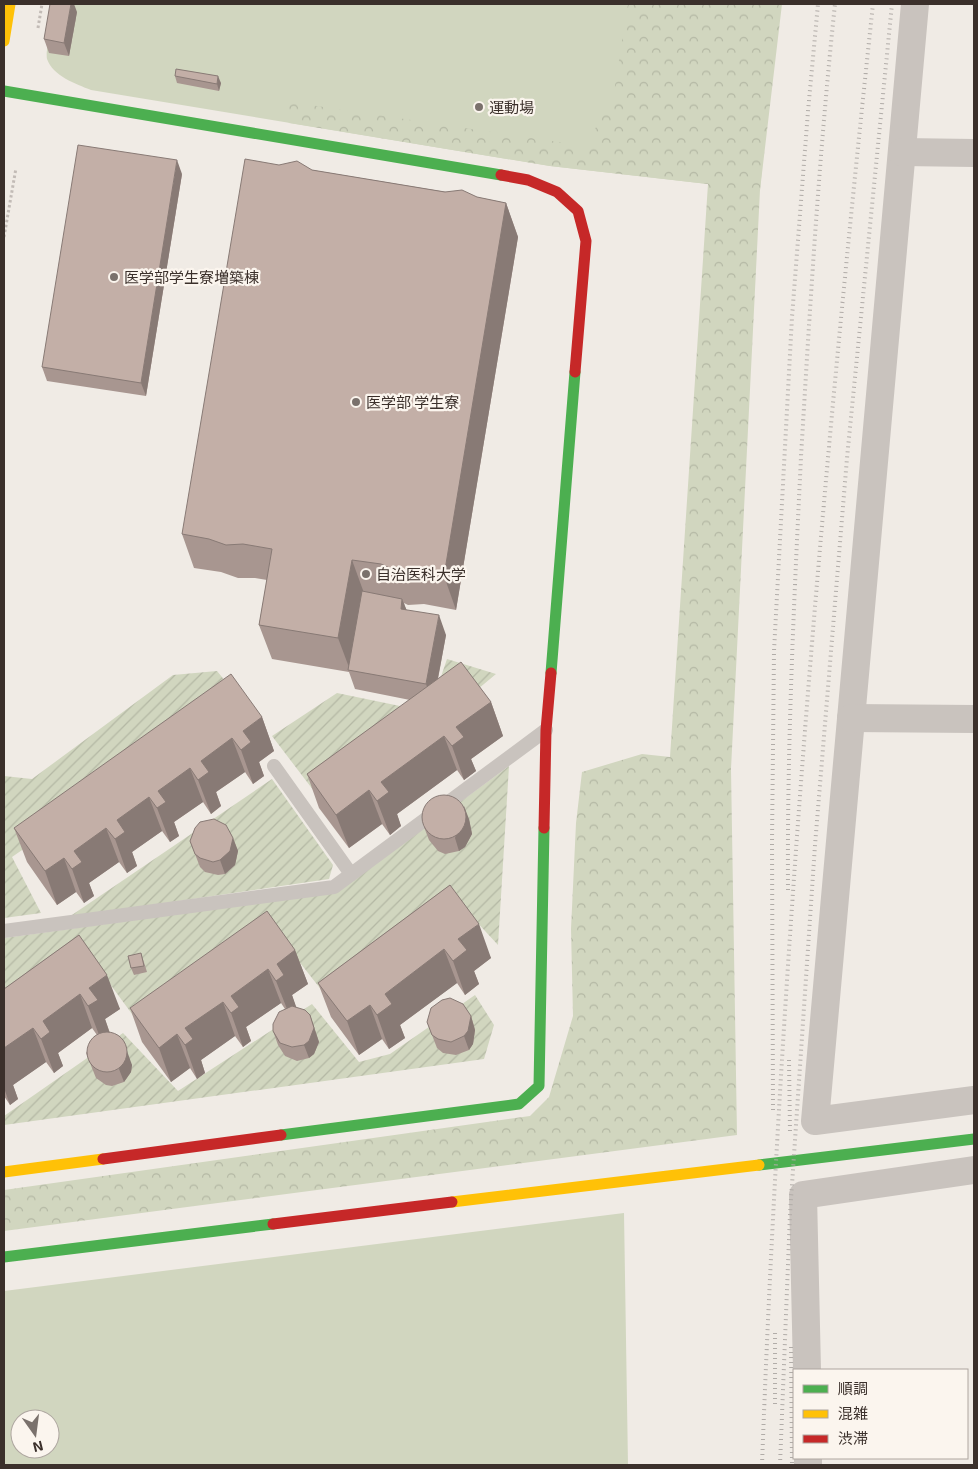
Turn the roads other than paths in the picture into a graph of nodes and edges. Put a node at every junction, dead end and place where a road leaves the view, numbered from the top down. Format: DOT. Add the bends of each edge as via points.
graph roads {
  1 [pos="10,4"];
  2 [pos="915,4"];
  3 [pos="4,41"];
  4 [pos="4,91"];
  5 [pos="902,152"];
  6 [pos="974,153"];
  7 [pos="851,718"];
  8 [pos="974,719"];
  9 [pos="546,730"];
  10 [pos="274,766"];
  11 [pos="350,874"];
  12 [pos="4,930"];
  13 [pos="974,1100"];
  14 [pos="974,1140"];
  15 [pos="974,1170"];
  16 [pos="4,1172"];
  17 [pos="4,1257"];
  18 [pos="807,1369"];
  1 -- 3 [label="street"];
  2 -- 5 [label="street"];
  4 -- 9 [label="street" via="528,180 557,192 578,211 586,241"];
  5 -- 6 [label="street"];
  5 -- 7 [label="street"];
  7 -- 8 [label="street"];
  7 -- 13 [label="street" via="815,1121"];
  9 -- 11 [label="lane"];
  9 -- 16 [label="street" via="539,1086 519,1104"];
  10 -- 11 [label="lane"];
  11 -- 12 [label="lane" via="334,887"];
  14 -- 17 [label="street"];
  15 -- 18 [label="street" via="803,1195"];
}
